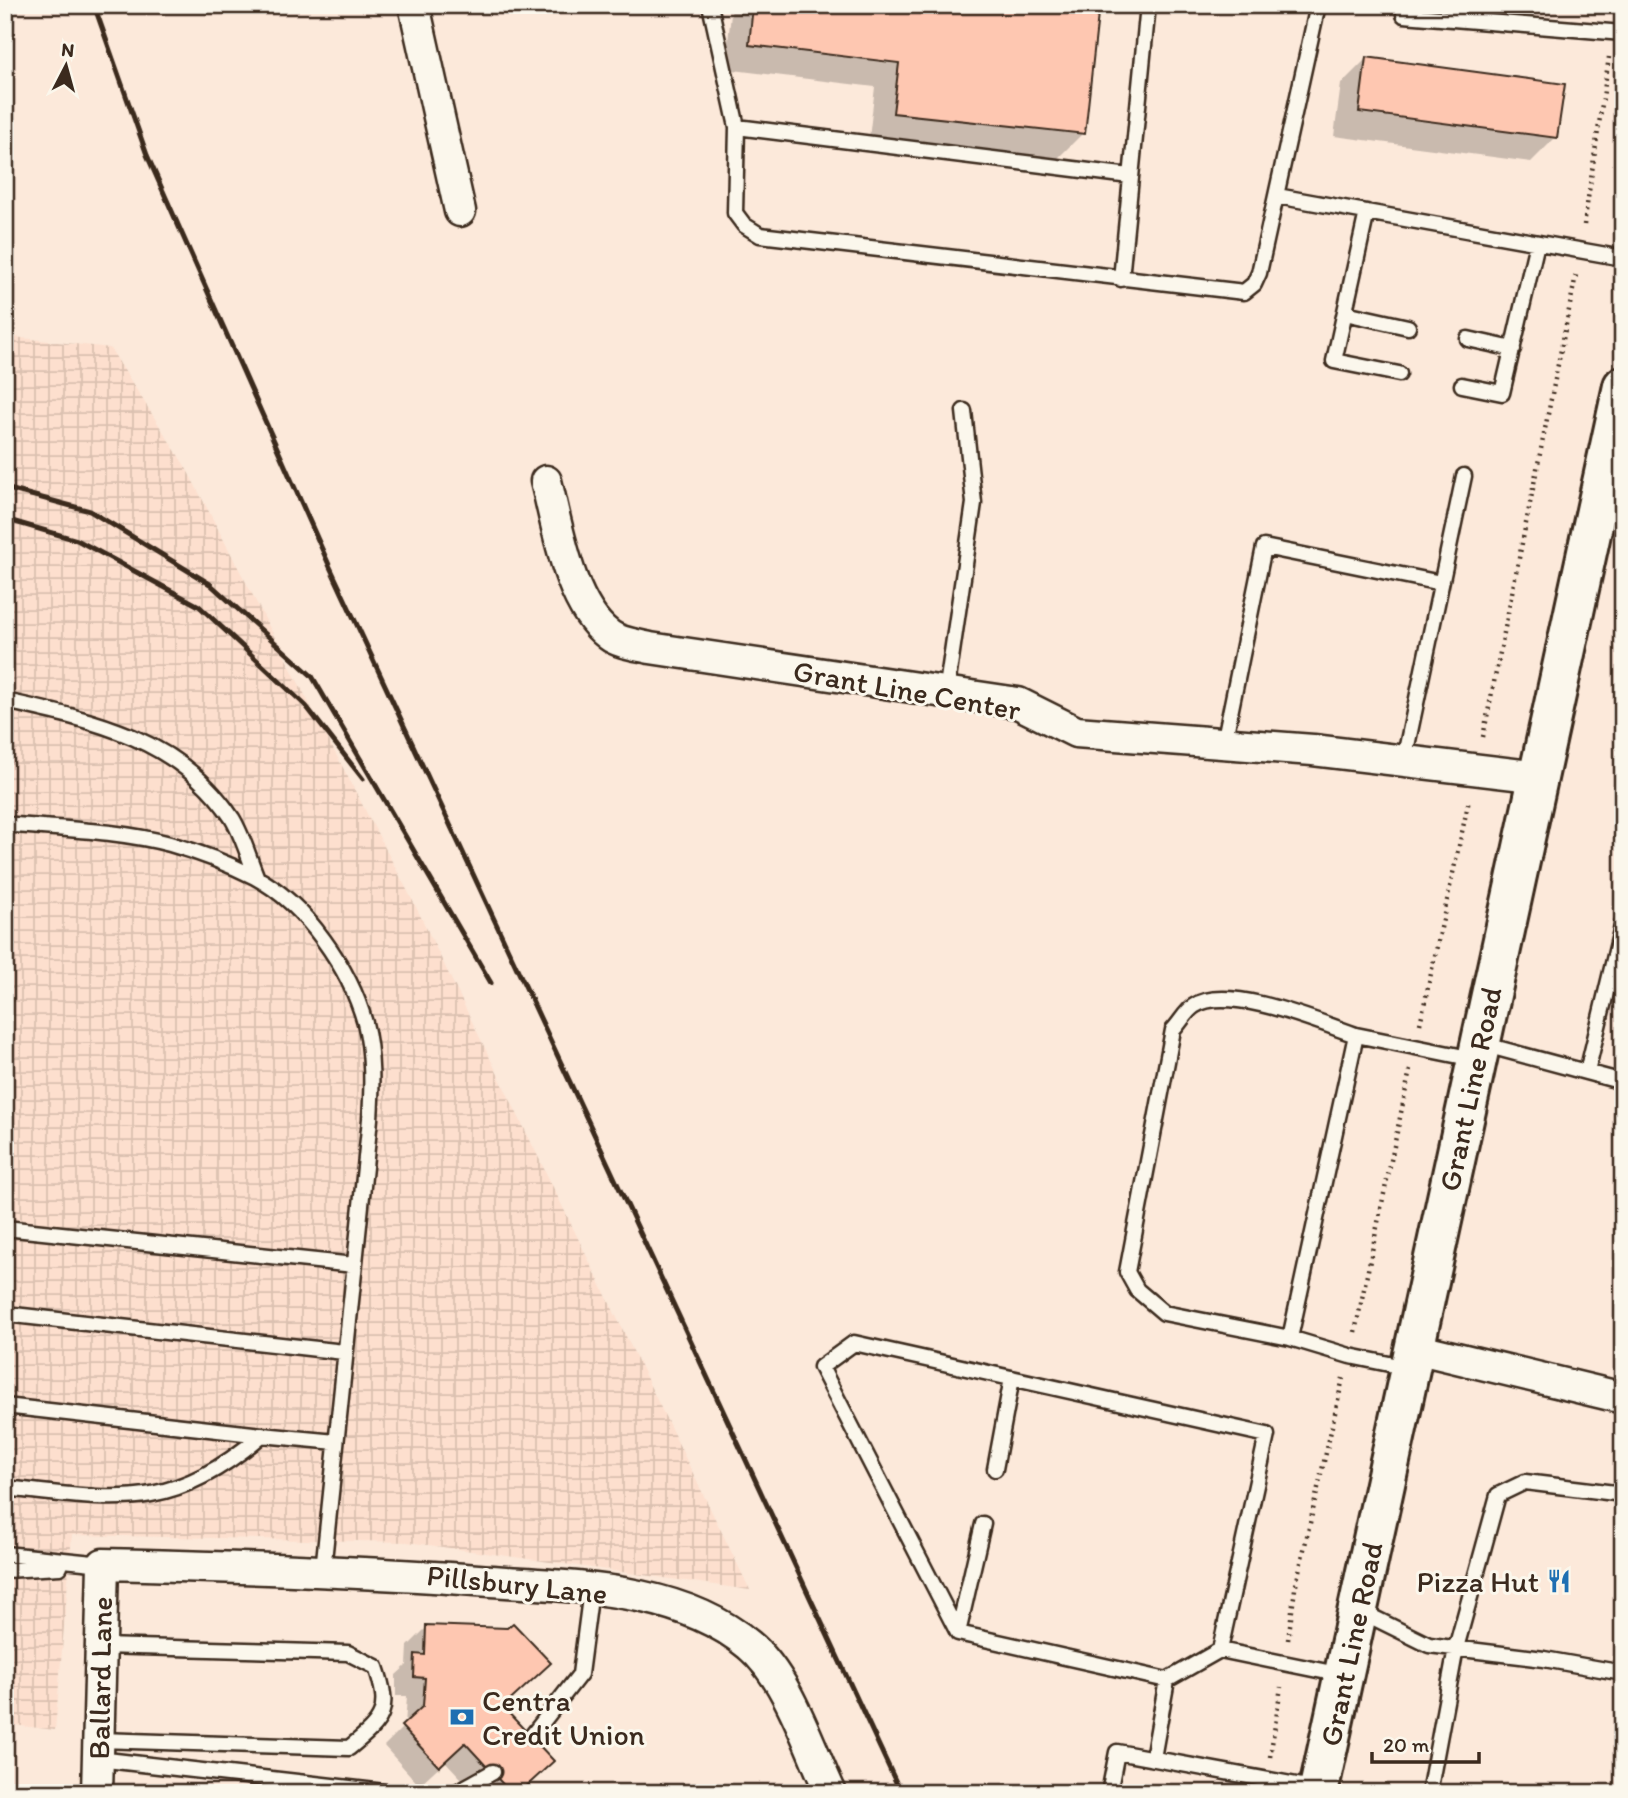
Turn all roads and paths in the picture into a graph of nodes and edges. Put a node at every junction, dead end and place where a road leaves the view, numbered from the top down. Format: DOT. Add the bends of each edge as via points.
graph roads {
  1 [pos="414,5"];
  2 [pos="710,5"];
  3 [pos="1148,5"];
  4 [pos="1318,5"];
  5 [pos="1404,15"];
  6 [pos="1618,33"];
  7 [pos="737,127"];
  8 [pos="1130,176"];
  9 [pos="1277,196"];
  10 [pos="460,211"];
  11 [pos="1367,212"];
  12 [pos="1538,243"];
  13 [pos="1580,251"];
  14 [pos="1623,258"];
  15 [pos="1121,279"];
  16 [pos="1345,313"];
  17 [pos="1408,327"];
  18 [pos="1468,340"];
  19 [pos="1513,349"];
  20 [pos="1399,374"];
  21 [pos="1462,386"];
  22 [pos="1623,386"];
  23 [pos="964,411"];
  24 [pos="1464,476"];
  25 [pos="546,481"];
  26 [pos="1441,583"];
  27 [pos="946,692"];
  28 [pos="5,701"];
  29 [pos="1224,743"];
  30 [pos="1404,760"];
  31 [pos="1476,768"];
  32 [pos="1539,777"];
  33 [pos="5,824"];
  34 [pos="257,878"];
  35 [pos="1623,922"];
  36 [pos="1356,1035"];
  37 [pos="1415,1047"];
  38 [pos="1478,1052"];
  39 [pos="1587,1072"];
  40 [pos="1623,1082"];
  41 [pos="5,1228"];
  42 [pos="354,1265"];
  43 [pos="5,1314"];
  44 [pos="1290,1338"];
  45 [pos="344,1352"];
  46 [pos="1350,1356"];
  47 [pos="1413,1359"];
  48 [pos="1012,1378"];
  49 [pos="1623,1398"];
  50 [pos="5,1406"];
  51 [pos="262,1435"];
  52 [pos="336,1442"];
  53 [pos="995,1469"];
  54 [pos="5,1488"];
  55 [pos="1623,1494"];
  56 [pos="983,1524"];
  57 [pos="5,1554"];
  58 [pos="103,1564"];
  59 [pos="5,1570"];
  60 [pos="323,1570"];
  61 [pos="591,1590"];
  62 [pos="1358,1610"];
  63 [pos="958,1633"];
  64 [pos="101,1646"];
  65 [pos="1456,1648"];
  66 [pos="1220,1650"];
  67 [pos="1285,1663"];
  68 [pos="1623,1673"];
  69 [pos="1344,1675"];
  70 [pos="1167,1680"];
  71 [pos="531,1737"];
  72 [pos="99,1749"];
  73 [pos="1153,1758"];
  74 [pos="493,1772"];
  75 [pos="1266,1779"];
  76 [pos="1319,1791"];
  77 [pos="97,1793"];
  78 [pos="393,1793"];
  79 [pos="455,1793"];
  80 [pos="831,1793"];
  81 [pos="1109,1793"];
  82 [pos="1429,1793"];
  1 -- 10 [label="street"];
  2 -- 7 [label="lane"];
  3 -- 8 [label="lane"];
  4 -- 9 [label="lane"];
  5 -- 6 [label="lane"];
  6 -- 13 [label="path"];
  7 -- 8 [label="lane"];
  7 -- 15 [label="lane" via="735,213 760,235"];
  8 -- 15 [label="lane"];
  9 -- 11 [label="lane"];
  9 -- 15 [label="lane" via="1259,273 1244,292"];
  11 -- 12 [label="lane"];
  11 -- 16 [label="lane"];
  12 -- 13 [label="lane"];
  12 -- 19 [label="lane"];
  13 -- 14 [label="lane"];
  13 -- 31 [label="path"];
  16 -- 17 [label="lane"];
  16 -- 20 [label="lane" via="1334,361"];
  18 -- 19 [label="lane"];
  19 -- 21 [label="lane" via="1502,393"];
  22 -- 32 [label="main road, Grant Line Road"];
  23 -- 27 [label="lane" via="974,503"];
  24 -- 26 [label="lane"];
  25 -- 27 [label="street, Grant Line Center" via="585,609 610,636 650,648"];
  26 -- 29 [label="lane" via="1264,547"];
  26 -- 30 [label="lane"];
  27 -- 29 [label="street, Grant Line Center" via="1018,703 1076,732"];
  28 -- 34 [label="lane" via="75,716 137,737 201,777 233,820"];
  29 -- 30 [label="street, Grant Line Center"];
  30 -- 31 [label="street, Grant Line Center"];
  31 -- 32 [label="street, Grant Line Center"];
  31 -- 37 [label="path"];
  32 -- 38 [label="main road, Grant Line Road"];
  33 -- 34 [label="lane" via="169,844"];
  34 -- 42 [label="lane" via="292,905 326,944 354,993 365,1025 372,1078"];
  35 -- 39 [label="lane"];
  36 -- 37 [label="lane"];
  36 -- 44 [label="lane"];
  36 -- 44 [label="lane" via="1261,1002 1219,999 1195,1005 1173,1030 1127,1272 1137,1290 1164,1313"];
  37 -- 38 [label="lane"];
  37 -- 46 [label="path"];
  38 -- 39 [label="lane"];
  38 -- 47 [label="main road, Grant Line Road"];
  39 -- 40 [label="lane"];
  41 -- 42 [label="lane"];
  42 -- 45 [label="lane"];
  43 -- 45 [label="lane"];
  44 -- 46 [label="lane"];
  45 -- 52 [label="lane"];
  46 -- 47 [label="lane"];
  46 -- 67 [label="path" via="1295,1589"];
  47 -- 49 [label="street"];
  47 -- 62 [label="main road, Grant Line Road"];
  48 -- 53 [label="lane"];
  48 -- 63 [label="lane" via="854,1343 821,1367"];
  48 -- 66 [label="lane" via="1267,1435"];
  50 -- 51 [label="lane"];
  51 -- 52 [label="lane"];
  51 -- 54 [label="lane" via="210,1474 138,1499"];
  52 -- 60 [label="lane"];
  55 -- 65 [label="lane" via="1525,1482 1498,1495"];
  56 -- 63 [label="lane"];
  57 -- 58 [label="lane"];
  58 -- 59 [label="lane"];
  58 -- 60 [label="street, Pillsbury Lane"];
  58 -- 64 [label="street, Ballard Lane"];
  60 -- 61 [label="street, Pillsbury Lane"];
  61 -- 71 [label="lane" via="580,1674"];
  61 -- 80 [label="street, Pillsbury Lane" via="684,1609 719,1624 751,1646 775,1673"];
  62 -- 65 [label="lane" via="1429,1645"];
  62 -- 69 [label="main road, Grant Line Road"];
  63 -- 70 [label="lane"];
  64 -- 72 [label="street, Ballard Lane"];
  64 -- 72 [label="lane" via="348,1653 376,1667 386,1697 376,1727 349,1748"];
  65 -- 68 [label="lane"];
  65 -- 82 [label="lane"];
  66 -- 67 [label="lane"];
  66 -- 70 [label="lane"];
  67 -- 69 [label="lane"];
  67 -- 75 [label="path"];
  69 -- 76 [label="main road, Grant Line Road"];
  70 -- 73 [label="lane"];
  72 -- 77 [label="street, Ballard Lane"];
  72 -- 78 [label="lane"];
  73 -- 75 [label="lane"];
  73 -- 81 [label="lane" via="1117,1752"];
  74 -- 79 [label="lane"];
  75 -- 76 [label="lane"];
}
